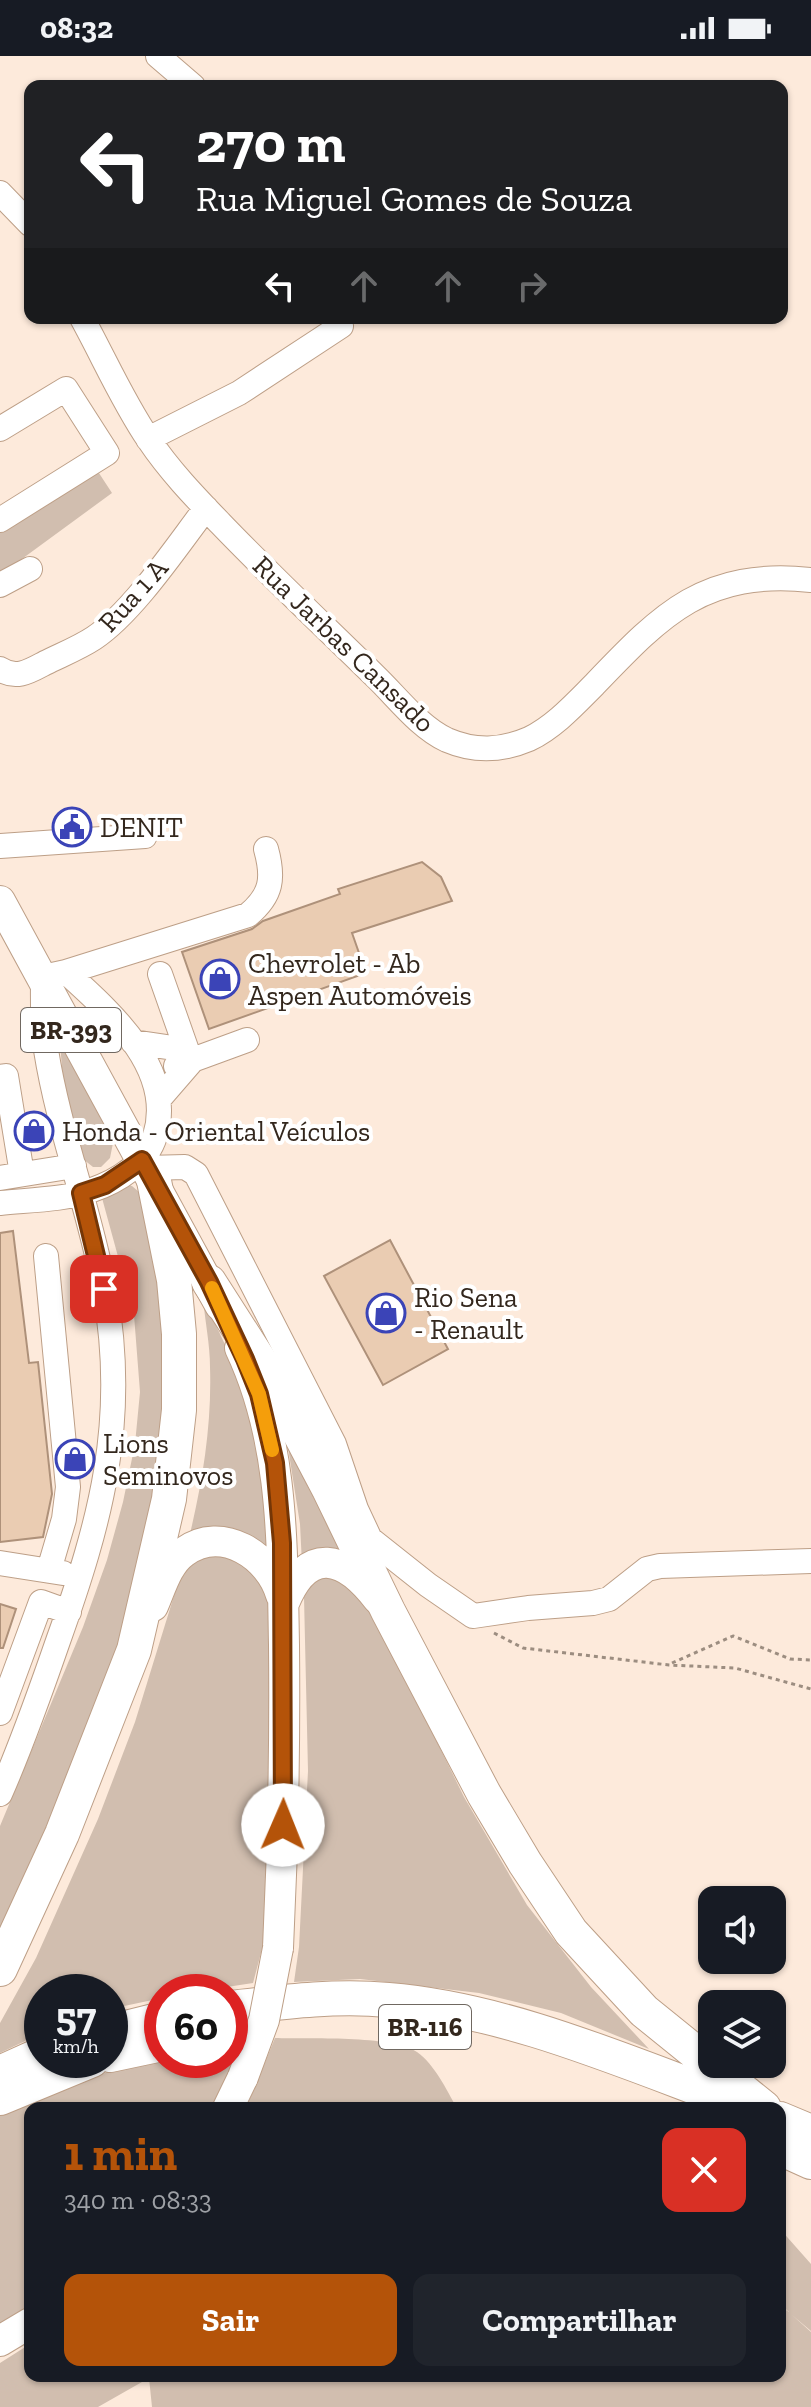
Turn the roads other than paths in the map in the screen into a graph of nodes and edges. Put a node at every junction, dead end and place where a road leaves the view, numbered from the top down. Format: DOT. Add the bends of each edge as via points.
graph roads {
  1 [pos="158,56"];
  2 [pos="186,80"];
  3 [pos="0,193"];
  4 [pos="24,218"];
  5 [pos="85,324"];
  6 [pos="341,326"];
  7 [pos="0,429"];
  8 [pos="148,439"];
  9 [pos="206,508"];
  10 [pos="0,520"];
  11 [pos="30,569"];
  12 [pos="811,580"];
  13 [pos="0,585"];
  14 [pos="0,669"];
  15 [pos="145,836"];
  16 [pos="0,846"];
  17 [pos="266,849"];
  18 [pos="0,901"];
  19 [pos="160,974"];
  20 [pos="54,975"];
  21 [pos="247,1040"];
  22 [pos="133,1042"];
  23 [pos="189,1056"];
  24 [pos="151,1075"];
  25 [pos="0,1077"];
  26 [pos="159,1099"];
  27 [pos="74,1166"];
  28 [pos="148,1170"];
  29 [pos="11,1176"];
  30 [pos="81,1193"];
  31 [pos="0,1203"];
  32 [pos="46,1256"];
  33 [pos="209,1282"];
  34 [pos="364,1543"];
  35 [pos="811,1561"];
  36 [pos="0,1563"];
  37 [pos="49,1570"];
  38 [pos="81,1577"];
  39 [pos="283,1605"];
  40 [pos="388,1611"];
  41 [pos="69,1612"];
  42 [pos="134,1650"];
  43 [pos="0,1713"];
  44 [pos="0,1794"];
  45 [pos="0,1969"];
  46 [pos="248,2006"];
  47 [pos="248,2029"];
  48 [pos="24,2062"];
  49 [pos="0,2073"];
  50 [pos="48,2078"];
  51 [pos="0,2098"];
  52 [pos="231,2102"];
  53 [pos="670,2102"];
  54 [pos="734,2102"];
  55 [pos="757,2102"];
  56 [pos="786,2122"];
  57 [pos="811,2132"];
  58 [pos="786,2151"];
  59 [pos="811,2162"];
  60 [pos="24,2327"];
  61 [pos="0,2341"];
  1 -- 2 [label="street"];
  3 -- 4 [label="street"];
  5 -- 8 [label="street, Rua Jarbas Cansado"];
  6 -- 8 [label="street" via="239,393"];
  7 -- 10 [label="street" via="66,389 107,453"];
  8 -- 9 [label="street, Rua Jarbas Cansado"];
  9 -- 12 [label="street, Rua Jarbas Cansado" via="429,730 478,749 514,745 550,726 651,627 693,596 736,582"];
  9 -- 14 [label="street, Rua 1 A" via="150,580 94,638 23,673"];
  11 -- 13 [label="street"];
  15 -- 16 [label="street"];
  17 -- 20 [label="street" via="270,884 248,915"];
  18 -- 20 [label="main road, BR-393"];
  19 -- 23 [label="street"];
  20 -- 22 [label="street" via="110,1014"];
  20 -- 27 [label="street" via="45,1049"];
  20 -- 28 [label="main road, BR-393"];
  21 -- 23 [label="street"];
  22 -- 23 [label="street"];
  22 -- 24 [label="street"];
  23 -- 24 [label="street"];
  23 -- 26 [label="street"];
  24 -- 26 [label="street"];
  25 -- 29 [label="street" via="6,1076"];
  26 -- 28 [label="street"];
  27 -- 29 [label="street"];
  27 -- 30 [label="street"];
  28 -- 30 [label="street"];
  28 -- 33 [label="main road, BR-393"];
  28 -- 34 [label="street" via="176,1166 196,1174 334,1444"];
  28 -- 42 [label="highway" via="174,1280 179,1410 169,1499"];
  30 -- 31 [label="street"];
  30 -- 38 [label="street" via="111,1330 115,1396 108,1465"];
  32 -- 37 [label="street" via="68,1487"];
  33 -- 34 [label="highway"];
  33 -- 39 [label="main road, BR-393" via="259,1394 272,1449"];
  34 -- 35 [label="street" via="473,1616 609,1599 647,1569 660,1566"];
  34 -- 40 [label="highway"];
  36 -- 37 [label="street"];
  37 -- 38 [label="street"];
  38 -- 41 [label="street"];
  39 -- 40 [label="main road" via="301,1572 328,1564 357,1575"];
  39 -- 42 [label="main road" via="272,1574 254,1554 222,1542 195,1545 174,1560"];
  39 -- 52 [label="main road, BR-393, bridge" via="278,1948 264,2020"];
  40 -- 55 [label="highway" via="484,1794 571,1932 644,2011"];
  41 -- 43 [label="street" via="41,1602"];
  41 -- 44 [label="street"];
  42 -- 45 [label="highway" via="62,1834"];
  46 -- 54 [label="highway, BR-116" via="387,2000 511,2022"];
  47 -- 53 [label="highway, BR-116" via="384,2021 445,2029 506,2043"];
  48 -- 49 [label="highway"];
  50 -- 51 [label="highway"];
  56 -- 57 [label="highway"];
  58 -- 59 [label="highway"];
  60 -- 61 [label="main road"];
}
